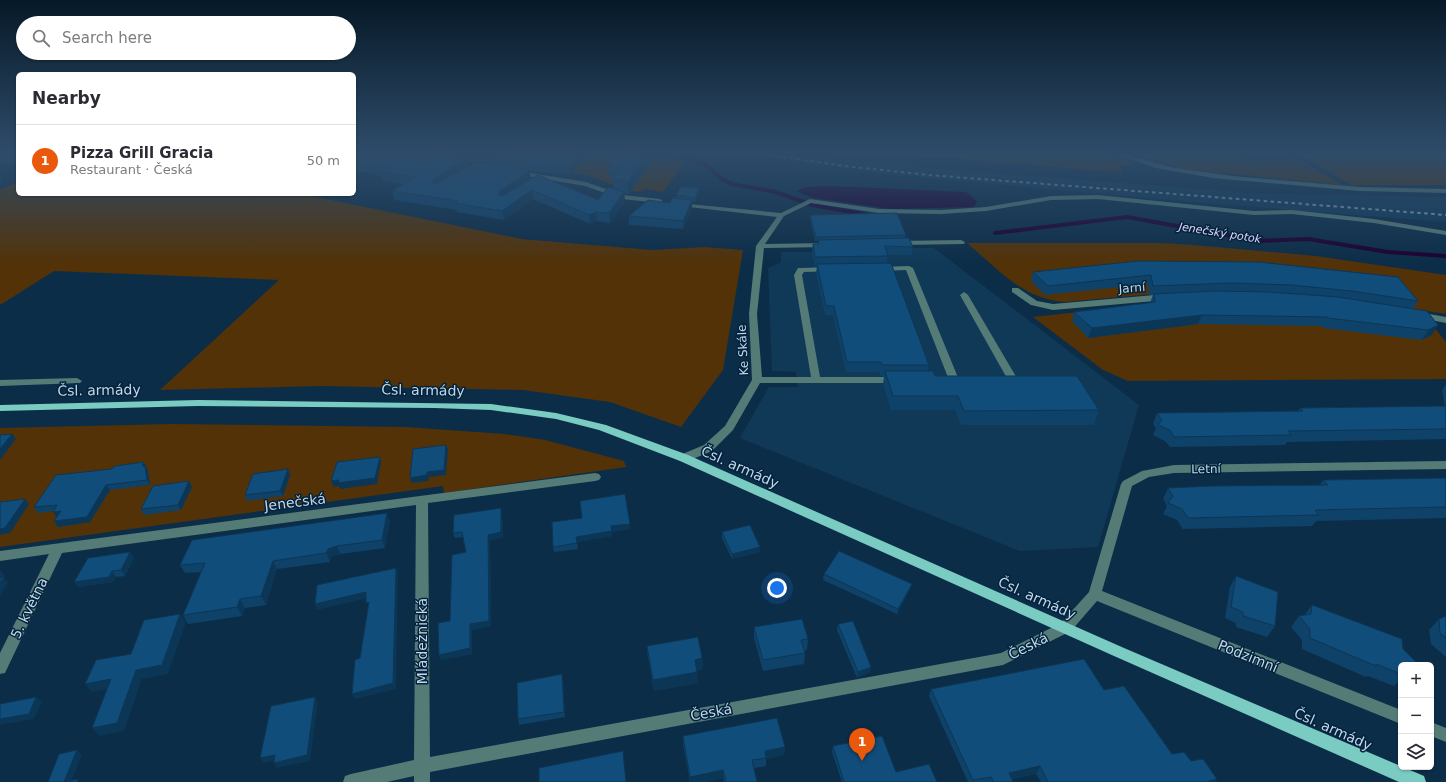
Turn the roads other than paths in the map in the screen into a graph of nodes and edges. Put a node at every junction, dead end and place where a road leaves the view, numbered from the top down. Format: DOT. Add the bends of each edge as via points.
graph roads {
  1 [pos="604,190"];
  2 [pos="1378,190"];
  3 [pos="1446,191"];
  4 [pos="668,202"];
  5 [pos="675,203"];
  6 [pos="782,215"];
  7 [pos="1446,233"];
  8 [pos="962,242"];
  9 [pos="892,243"];
  10 [pos="838,245"];
  11 [pos="760,246"];
  12 [pos="841,269"];
  13 [pos="871,269"];
  14 [pos="1015,290"];
  15 [pos="964,295"];
  16 [pos="1175,297"];
  17 [pos="1408,313"];
  18 [pos="1445,320"];
  19 [pos="756,380"];
  20 [pos="816,380"];
  21 [pos="908,380"];
  22 [pos="954,380"];
  23 [pos="998,380"];
  24 [pos="77,381"];
  25 [pos="0,382"];
  26 [pos="0,408"];
  27 [pos="684,458"];
  28 [pos="1446,465"];
  29 [pos="595,477"];
  30 [pos="422,501"];
  31 [pos="58,548"];
  32 [pos="0,556"];
  33 [pos="1095,594"];
  34 [pos="1066,627"];
  35 [pos="0,668"];
  36 [pos="1398,716"];
  37 [pos="1434,730"];
  38 [pos="1446,735"];
  39 [pos="422,766"];
  40 [pos="352,782"];
  41 [pos="422,782"];
  42 [pos="1418,782"];
  1 -- 4 [label="street" via="622,197"];
  2 -- 3 [label="street"];
  5 -- 6 [label="street"];
  6 -- 7 [label="street" via="807,201 879,211 941,212 986,209 1051,198 1098,197 1254,213 1292,212 1374,221"];
  6 -- 11 [label="street, Ke Skále"];
  8 -- 9 [label="street"];
  10 -- 11 [label="street"];
  11 -- 19 [label="street, Ke Skále" via="753,314"];
  12 -- 20 [label="street" via="801,270 798,275"];
  13 -- 22 [label="street" via="909,268"];
  14 -- 16 [label="street, Jarní" via="1034,303 1052,307"];
  15 -- 23 [label="street" via="1017,380"];
  17 -- 18 [label="street"];
  19 -- 20 [label="street"];
  19 -- 27 [label="street, Ke Skále" via="746,402 729,428 708,448"];
  20 -- 21 [label="street"];
  24 -- 25 [label="street"];
  26 -- 27 [label="main road, Čsl. armády" via="198,403 491,407 556,416 602,427"];
  27 -- 34 [label="main road, Čsl. armády"];
  28 -- 33 [label="street, Letní" via="1174,469 1146,474 1127,484"];
  29 -- 30 [label="street, Jenečská"];
  30 -- 31 [label="street, Jenečská"];
  30 -- 39 [label="street, Mládežnická"];
  31 -- 32 [label="street, Jenečská"];
  31 -- 35 [label="street, 5. května"];
  33 -- 34 [label="street, Letní"];
  33 -- 36 [label="street, Podzimní"];
  34 -- 39 [label="street, Česká" via="1002,659"];
  34 -- 42 [label="main road, Čsl. armády"];
  37 -- 38 [label="street"];
  39 -- 40 [label="street, Česká"];
  39 -- 41 [label="street, Mládežnická"];
}
